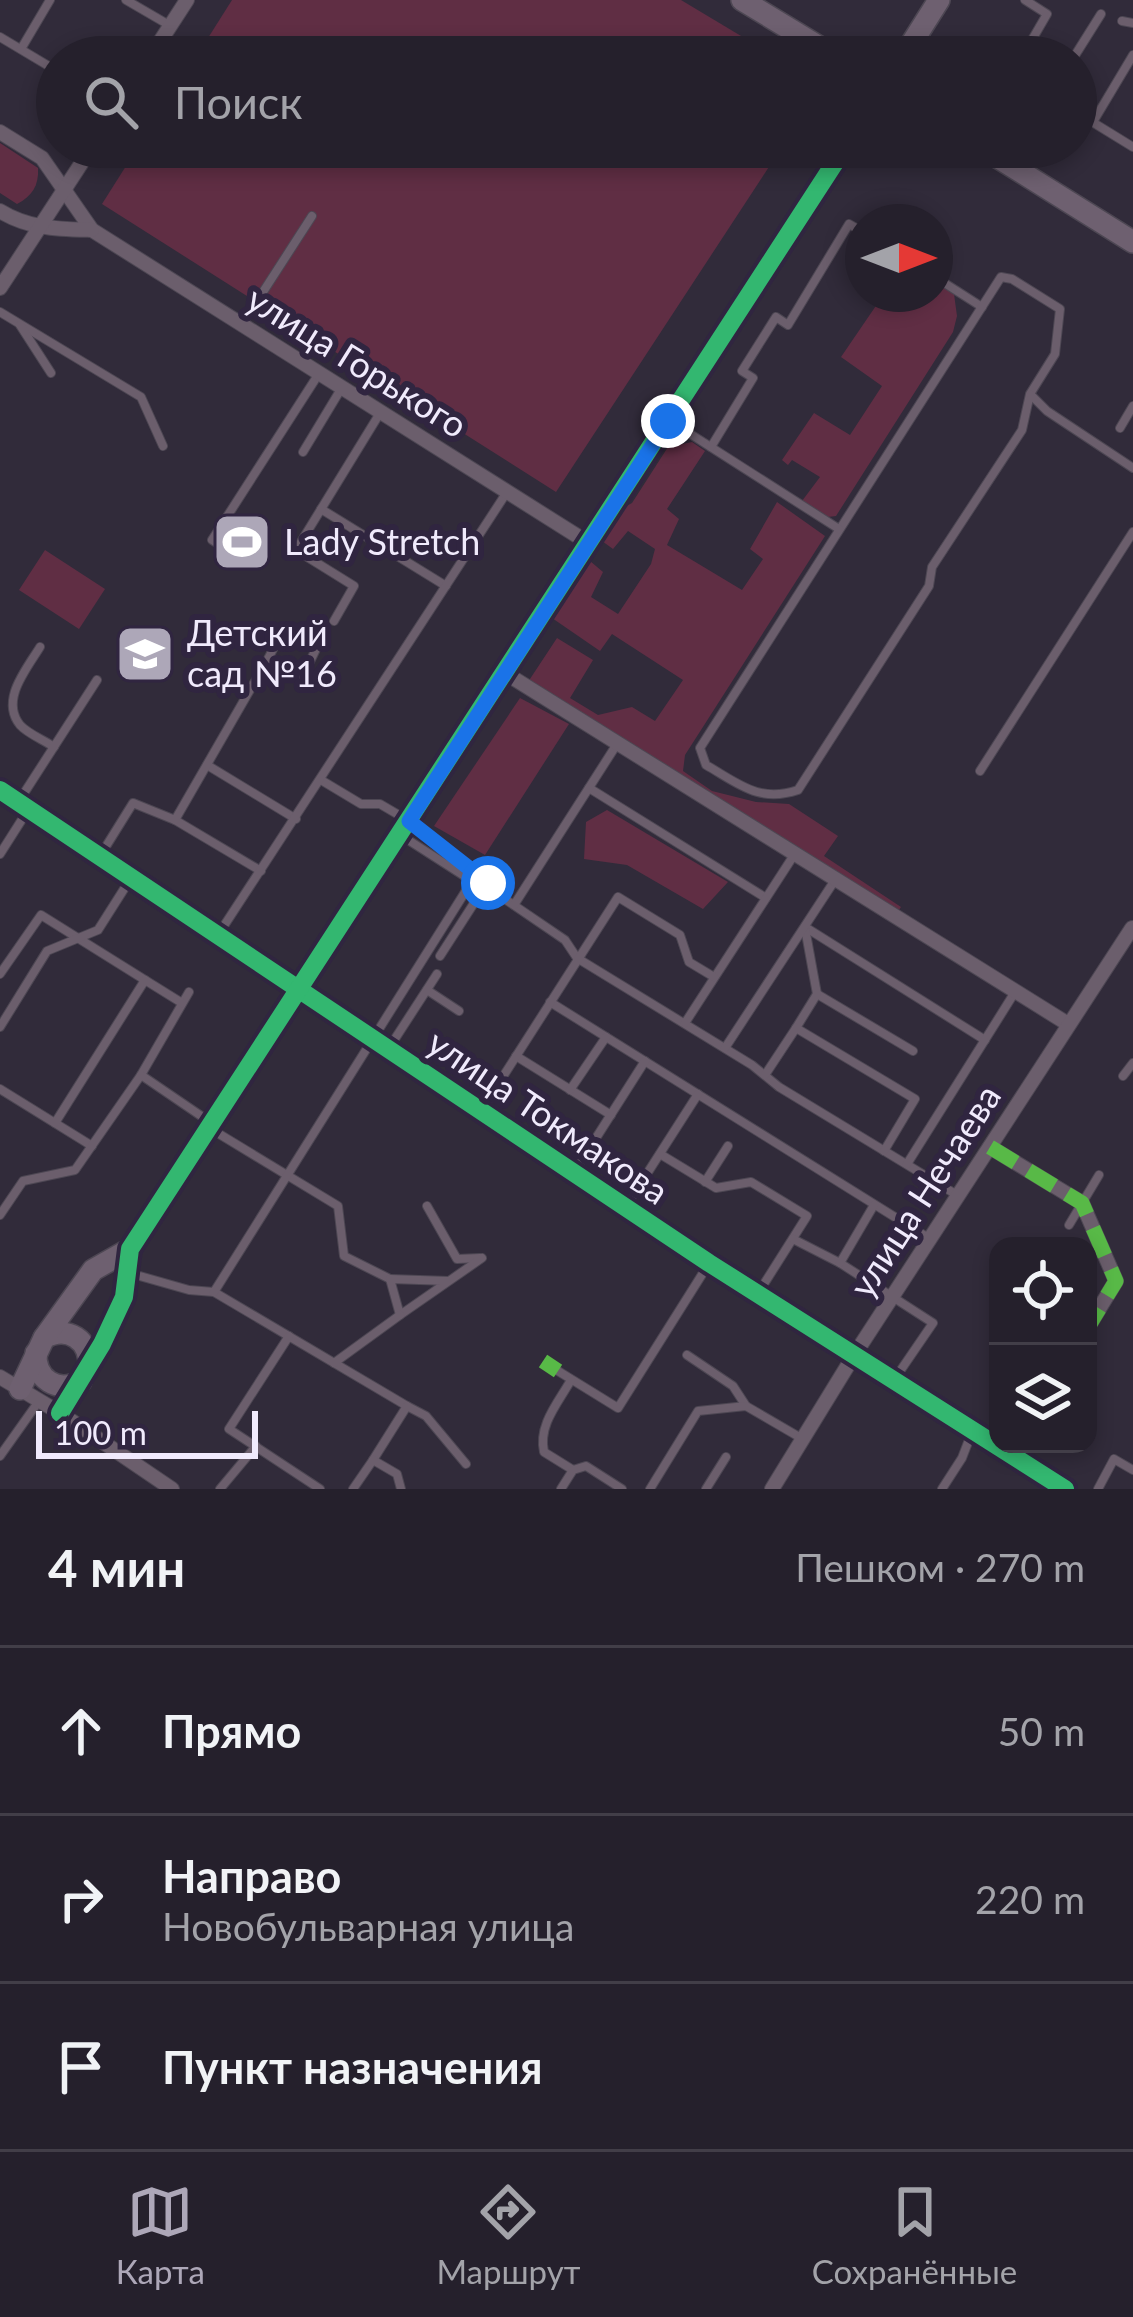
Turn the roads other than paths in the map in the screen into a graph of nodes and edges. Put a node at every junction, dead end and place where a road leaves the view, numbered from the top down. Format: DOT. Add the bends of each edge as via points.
graph roads {
  1 [pos="50,0"];
  2 [pos="126,0"];
  3 [pos="187,0"];
  4 [pos="742,0"];
  5 [pos="939,0"];
  6 [pos="1024,0"];
  7 [pos="1101,14"];
  8 [pos="1121,21"];
  9 [pos="1133,23"];
  10 [pos="170,26"];
  11 [pos="164,36"];
  12 [pos="801,36"];
  13 [pos="916,36"];
  14 [pos="1034,36"];
  15 [pos="1087,36"];
  16 [pos="0,37"];
  17 [pos="21,49"];
  18 [pos="1133,55"];
  19 [pos="36,58"];
  20 [pos="1097,115"];
  21 [pos="1097,124"];
  22 [pos="0,132"];
  23 [pos="1133,146"];
  24 [pos="36,154"];
  25 [pos="49,168"];
  26 [pos="78,168"];
  27 [pos="831,168"];
  28 [pos="1015,168"];
  29 [pos="64,190"];
  30 [pos="0,211"];
  31 [pos="312,216"];
  32 [pos="40,228"];
  33 [pos="92,230"];
  34 [pos="845,231"];
  35 [pos="1133,242"];
  36 [pos="0,288"];
  37 [pos="953,288"];
  38 [pos="982,307"];
  39 [pos="0,312"];
  40 [pos="19,324"];
  41 [pos="242,325"];
  42 [pos="51,373"];
  43 [pos="319,374"];
  44 [pos="342,388"];
  45 [pos="1030,394"];
  46 [pos="1133,406"];
  47 [pos="380,412"];
  48 [pos="668,421"];
  49 [pos="1120,428"];
  50 [pos="163,446"];
  51 [pos="711,447"];
  52 [pos="303,452"];
  53 [pos="1133,468"];
  54 [pos="507,492"];
  55 [pos="321,509"];
  56 [pos="840,530"];
  57 [pos="1133,532"];
  58 [pos="590,544"];
  59 [pos="223,548"];
  60 [pos="446,586"];
  61 [pos="334,621"];
  62 [pos="40,646"];
  63 [pos="269,657"];
  64 [pos="505,674"];
  65 [pos="97,680"];
  66 [pos="618,743"];
  67 [pos="54,746"];
  68 [pos="207,765"];
  69 [pos="980,771"];
  70 [pos="320,780"];
  71 [pos="589,788"];
  72 [pos="0,790"];
  73 [pos="24,805"];
  74 [pos="296,818"];
  75 [pos="175,820"];
  76 [pos="405,828"];
  77 [pos="794,853"];
  78 [pos="0,854"];
  79 [pos="100,856"];
  80 [pos="261,871"];
  81 [pos="132,877"];
  82 [pos="836,879"];
  83 [pos="488,883"];
  84 [pos="766,898"];
  85 [pos="514,905"];
  86 [pos="805,927"];
  87 [pos="1133,928"];
  88 [pos="218,935"];
  89 [pos="79,938"];
  90 [pos="440,956"];
  91 [pos="577,958"];
  92 [pos="0,974"];
  93 [pos="437,974"];
  94 [pos="714,977"];
  95 [pos="145,980"];
  96 [pos="299,989"];
  97 [pos="427,991"];
  98 [pos="1015,991"];
  99 [pos="189,992"];
  100 [pos="817,994"];
  101 [pos="0,997"];
  102 [pos="550,1002"];
  103 [pos="182,1003"];
  104 [pos="13,1006"];
  105 [pos="459,1011"];
  106 [pos="685,1024"];
  107 [pos="1068,1024"];
  108 [pos="0,1027"];
  109 [pos="796,1028"];
  110 [pos="606,1037"];
  111 [pos="373,1039"];
  112 [pos="985,1040"];
  113 [pos="724,1048"];
  114 [pos="388,1050"];
  115 [pos="913,1051"];
  116 [pos="515,1056"];
  117 [pos="645,1061"];
  118 [pos="1133,1063"];
  119 [pos="141,1075"];
  120 [pos="765,1075"];
  121 [pos="1123,1076"];
  122 [pos="0,1089"];
  123 [pos="570,1090"];
  124 [pos="698,1094"];
  125 [pos="481,1112"];
  126 [pos="610,1115"];
  127 [pos="55,1123"];
  128 [pos="210,1126"];
  129 [pos="92,1145"];
  130 [pos="728,1146"];
  131 [pos="990,1147"];
  132 [pos="884,1150"];
  133 [pos="660,1154"];
  134 [pos="908,1165"];
  135 [pos="574,1173"];
  136 [pos="1100,1175"];
  137 [pos="286,1177"];
  138 [pos="705,1182"];
  139 [pos="958,1195"];
  140 [pos="1082,1203"];
  141 [pos="874,1205"];
  142 [pos="427,1206"];
  143 [pos="625,1208"];
  144 [pos="0,1215"];
  145 [pos="1070,1225"];
  146 [pos="1097,1237"];
  147 [pos="1097,1237"];
  148 [pos="793,1239"];
  149 [pos="929,1239"];
  150 [pos="130,1249"];
  151 [pos="709,1264"];
  152 [pos="840,1264"];
  153 [pos="127,1273"];
  154 [pos="390,1279"];
  155 [pos="449,1281"];
  156 [pos="214,1292"];
  157 [pos="757,1294"];
  158 [pos="892,1296"];
  159 [pos="1097,1308"];
  160 [pos="400,1315"];
  161 [pos="289,1336"];
  162 [pos="40,1345"];
  163 [pos="687,1355"];
  164 [pos="853,1357"];
  165 [pos="334,1363"];
  166 [pos="557,1371"];
  167 [pos="85,1374"];
  168 [pos="0,1376"];
  169 [pos="571,1380"];
  170 [pos="893,1382"];
  171 [pos="30,1395"];
  172 [pos="407,1406"];
  173 [pos="746,1406"];
  174 [pos="60,1413"];
  175 [pos="973,1431"];
  176 [pos="802,1439"];
  177 [pos="256,1446"];
  178 [pos="0,1456"];
  179 [pos="726,1457"];
  180 [pos="373,1460"];
  181 [pos="466,1464"];
  182 [pos="573,1470"];
  183 [pos="1133,1470"];
  184 [pos="172,1489"];
  185 [pos="220,1489"];
  186 [pos="320,1489"];
  187 [pos="353,1489"];
  188 [pos="401,1489"];
  189 [pos="561,1489"];
  190 [pos="622,1489"];
  191 [pos="650,1489"];
  192 [pos="706,1489"];
  193 [pos="772,1489"];
  194 [pos="942,1489"];
  195 [pos="1066,1489"];
  196 [pos="1098,1489"];
  1 -- 17 [label="lane"];
  2 -- 10 [label="lane"];
  3 -- 10 [label="street"];
  4 -- 12 [label="street"];
  5 -- 13 [label="street"];
  6 -- 14 [label="lane" via="1047,14"];
  7 -- 15 [label="lane"];
  8 -- 9 [label="lane"];
  10 -- 11 [label="street"];
  16 -- 17 [label="lane"];
  17 -- 19 [label="lane"];
  18 -- 20 [label="lane"];
  21 -- 23 [label="lane"];
  22 -- 24 [label="street, улица Горького"];
  25 -- 29 [label="street, улица Горького"];
  26 -- 29 [label="street"];
  27 -- 48 [label="street"];
  28 -- 35 [label="street"];
  29 -- 32 [label="street"];
  29 -- 33 [label="street, улица Горького"];
  30 -- 32 [label="street"];
  31 -- 41 [label="lane"];
  32 -- 33 [label="street"];
  32 -- 36 [label="street"];
  33 -- 41 [label="street, улица Горького"];
  34 -- 51 [label="lane" via="788,326 776,317 742,370 753,378"];
  37 -- 38 [label="lane"];
  38 -- 45 [label="lane" via="1001,277 1060,309 1055,354"];
  38 -- 56 [label="lane"];
  39 -- 40 [label="lane"];
  40 -- 42 [label="lane"];
  40 -- 50 [label="lane" via="141,397"];
  41 -- 43 [label="street, улица Горького"];
  43 -- 44 [label="street, улица Горького"];
  43 -- 59 [label="lane" via="212,540"];
  44 -- 47 [label="street, улица Горького"];
  44 -- 52 [label="lane"];
  45 -- 53 [label="lane"];
  45 -- 56 [label="lane" via="1022,430 799,790 756,794 706,765 700,748"];
  46 -- 49 [label="lane"];
  47 -- 54 [label="street, улица Горького"];
  47 -- 55 [label="lane"];
  48 -- 51 [label="lane"];
  48 -- 58 [label="street"];
  51 -- 56 [label="lane"];
  54 -- 58 [label="street, улица Горького"];
  54 -- 60 [label="lane"];
  55 -- 60 [label="lane"];
  55 -- 61 [label="lane" via="296,550 354,586"];
  57 -- 69 [label="lane"];
  58 -- 64 [label="street"];
  60 -- 70 [label="lane"];
  62 -- 67 [label="lane" via="9,709"];
  63 -- 63 [label="lane" via="284,630 316,650 303,676"];
  63 -- 68 [label="lane"];
  64 -- 66 [label="street"];
  64 -- 76 [label="street"];
  65 -- 67 [label="lane"];
  66 -- 71 [label="lane"];
  66 -- 77 [label="street"];
  67 -- 73 [label="lane"];
  68 -- 74 [label="lane"];
  68 -- 75 [label="lane"];
  70 -- 74 [label="lane"];
  70 -- 76 [label="lane" via="361,804 380,804"];
  71 -- 84 [label="lane"];
  71 -- 85 [label="lane"];
  72 -- 73 [label="street, улица Токмакова"];
  73 -- 78 [label="lane"];
  73 -- 79 [label="street, улица Токмакова"];
  74 -- 80 [label="lane"];
  75 -- 79 [label="lane" via="133,803"];
  75 -- 80 [label="lane"];
  76 -- 83 [label="lane"];
  76 -- 96 [label="street"];
  76 -- 111 [label="lane" via="472,881"];
  77 -- 82 [label="street"];
  77 -- 84 [label="lane"];
  79 -- 81 [label="street, улица Токмакова"];
  80 -- 88 [label="lane"];
  81 -- 88 [label="street, улица Токмакова"];
  81 -- 89 [label="lane" via="98,930"];
  82 -- 86 [label="lane"];
  82 -- 98 [label="street"];
  83 -- 85 [label="lane"];
  83 -- 90 [label="lane"];
  84 -- 94 [label="lane"];
  85 -- 91 [label="lane" via="565,940"];
  86 -- 100 [label="lane"];
  86 -- 112 [label="lane"];
  86 -- 113 [label="lane"];
  87 -- 107 [label="street, улица Нечаева"];
  88 -- 96 [label="street, улица Токмакова"];
  89 -- 92 [label="lane" via="41,915"];
  89 -- 95 [label="lane"];
  89 -- 104 [label="lane" via="47,951"];
  91 -- 94 [label="lane" via="617,897 680,935 689,962"];
  91 -- 102 [label="lane"];
  91 -- 106 [label="lane"];
  93 -- 97 [label="lane"];
  94 -- 106 [label="lane"];
  95 -- 103 [label="lane"];
  95 -- 127 [label="lane"];
  96 -- 111 [label="street, улица Токмакова"];
  96 -- 128 [label="street"];
  97 -- 105 [label="lane"];
  97 -- 114 [label="lane"];
  98 -- 107 [label="street"];
  98 -- 112 [label="lane"];
  99 -- 103 [label="lane"];
  100 -- 109 [label="lane"];
  100 -- 115 [label="lane"];
  101 -- 104 [label="lane"];
  102 -- 110 [label="lane"];
  102 -- 116 [label="lane"];
  103 -- 119 [label="lane"];
  104 -- 108 [label="lane"];
  106 -- 113 [label="lane"];
  107 -- 131 [label="street, улица Нечаева"];
  109 -- 120 [label="lane"];
  109 -- 132 [label="lane" via="916,1099"];
  110 -- 117 [label="lane"];
  110 -- 123 [label="lane"];
  111 -- 114 [label="street, улица Токмакова"];
  111 -- 137 [label="lane"];
  112 -- 134 [label="lane"];
  113 -- 120 [label="lane"];
  114 -- 125 [label="street, улица Токмакова"];
  116 -- 123 [label="lane"];
  116 -- 125 [label="lane"];
  117 -- 124 [label="lane"];
  117 -- 126 [label="lane"];
  118 -- 121 [label="lane"];
  119 -- 128 [label="lane"];
  119 -- 129 [label="lane"];
  120 -- 132 [label="lane"];
  122 -- 127 [label="lane"];
  123 -- 126 [label="lane"];
  124 -- 133 [label="lane"];
  124 -- 141 [label="lane"];
  125 -- 135 [label="street, улица Токмакова"];
  126 -- 135 [label="lane"];
  127 -- 129 [label="lane"];
  128 -- 137 [label="lane"];
  128 -- 150 [label="street"];
  129 -- 144 [label="lane" via="75,1170 22,1181"];
  130 -- 138 [label="lane"];
  131 -- 139 [label="street, улица Нечаева"];
  131 -- 140 [label="street"];
  132 -- 134 [label="lane"];
  133 -- 138 [label="lane"];
  133 -- 143 [label="lane"];
  134 -- 139 [label="lane"];
  135 -- 143 [label="street, улица Токмакова"];
  136 -- 140 [label="lane"];
  137 -- 154 [label="lane" via="338,1206 344,1256"];
  137 -- 156 [label="lane"];
  138 -- 148 [label="lane" via="751,1182 807,1216"];
  139 -- 149 [label="street, улица Нечаева"];
  140 -- 145 [label="lane"];
  140 -- 146 [label="street"];
  141 -- 149 [label="lane"];
  141 -- 152 [label="lane"];
  142 -- 155 [label="lane" via="457,1259 482,1258"];
  143 -- 151 [label="street, улица Токмакова"];
  147 -- 159 [label="street" via="1116,1281"];
  148 -- 152 [label="lane"];
  148 -- 157 [label="lane"];
  149 -- 158 [label="street, улица Нечаева"];
  150 -- 153 [label="street"];
  150 -- 162 [label="street" via="93,1270"];
  151 -- 157 [label="street, улица Токмакова"];
  151 -- 169 [label="lane" via="618,1408"];
  152 -- 158 [label="lane"];
  153 -- 156 [label="lane"];
  153 -- 167 [label="street" via="124,1297"];
  154 -- 155 [label="lane"];
  154 -- 160 [label="lane"];
  155 -- 160 [label="lane"];
  156 -- 161 [label="lane"];
  157 -- 164 [label="street, улица Токмакова"];
  158 -- 164 [label="street, улица Нечаева"];
  158 -- 170 [label="lane" via="933,1323"];
  160 -- 165 [label="lane"];
  161 -- 165 [label="lane"];
  161 -- 177 [label="lane" via="229,1429"];
  162 -- 167 [label="street" via="72,1335 87,1349"];
  162 -- 167 [label="street" via="35,1361 53,1384"];
  162 -- 171 [label="street"];
  163 -- 173 [label="lane" via="733,1386"];
  164 -- 170 [label="street, улица Токмакова"];
  164 -- 176 [label="street, улица Нечаева"];
  165 -- 172 [label="lane"];
  166 -- 169 [label="lane"];
  167 -- 174 [label="street"];
  168 -- 171 [label="street"];
  169 -- 182 [label="lane" via="541,1437 544,1452"];
  170 -- 175 [label="street, улица Токмакова"];
  171 -- 174 [label="street"];
  171 -- 178 [label="lane"];
  172 -- 180 [label="lane"];
  172 -- 181 [label="lane" via="426,1416"];
  173 -- 176 [label="lane"];
  173 -- 191 [label="lane" via="698,1411"];
  174 -- 184 [label="street"];
  175 -- 194 [label="lane"];
  175 -- 195 [label="street, улица Токмакова"];
  176 -- 193 [label="street, улица Нечаева"];
  177 -- 185 [label="lane"];
  177 -- 186 [label="lane"];
  179 -- 192 [label="lane"];
  180 -- 187 [label="lane"];
  180 -- 188 [label="lane" via="397,1474"];
  182 -- 189 [label="lane"];
  182 -- 190 [label="lane" via="586,1466"];
  183 -- 196 [label="lane" via="1114,1460"];
}
